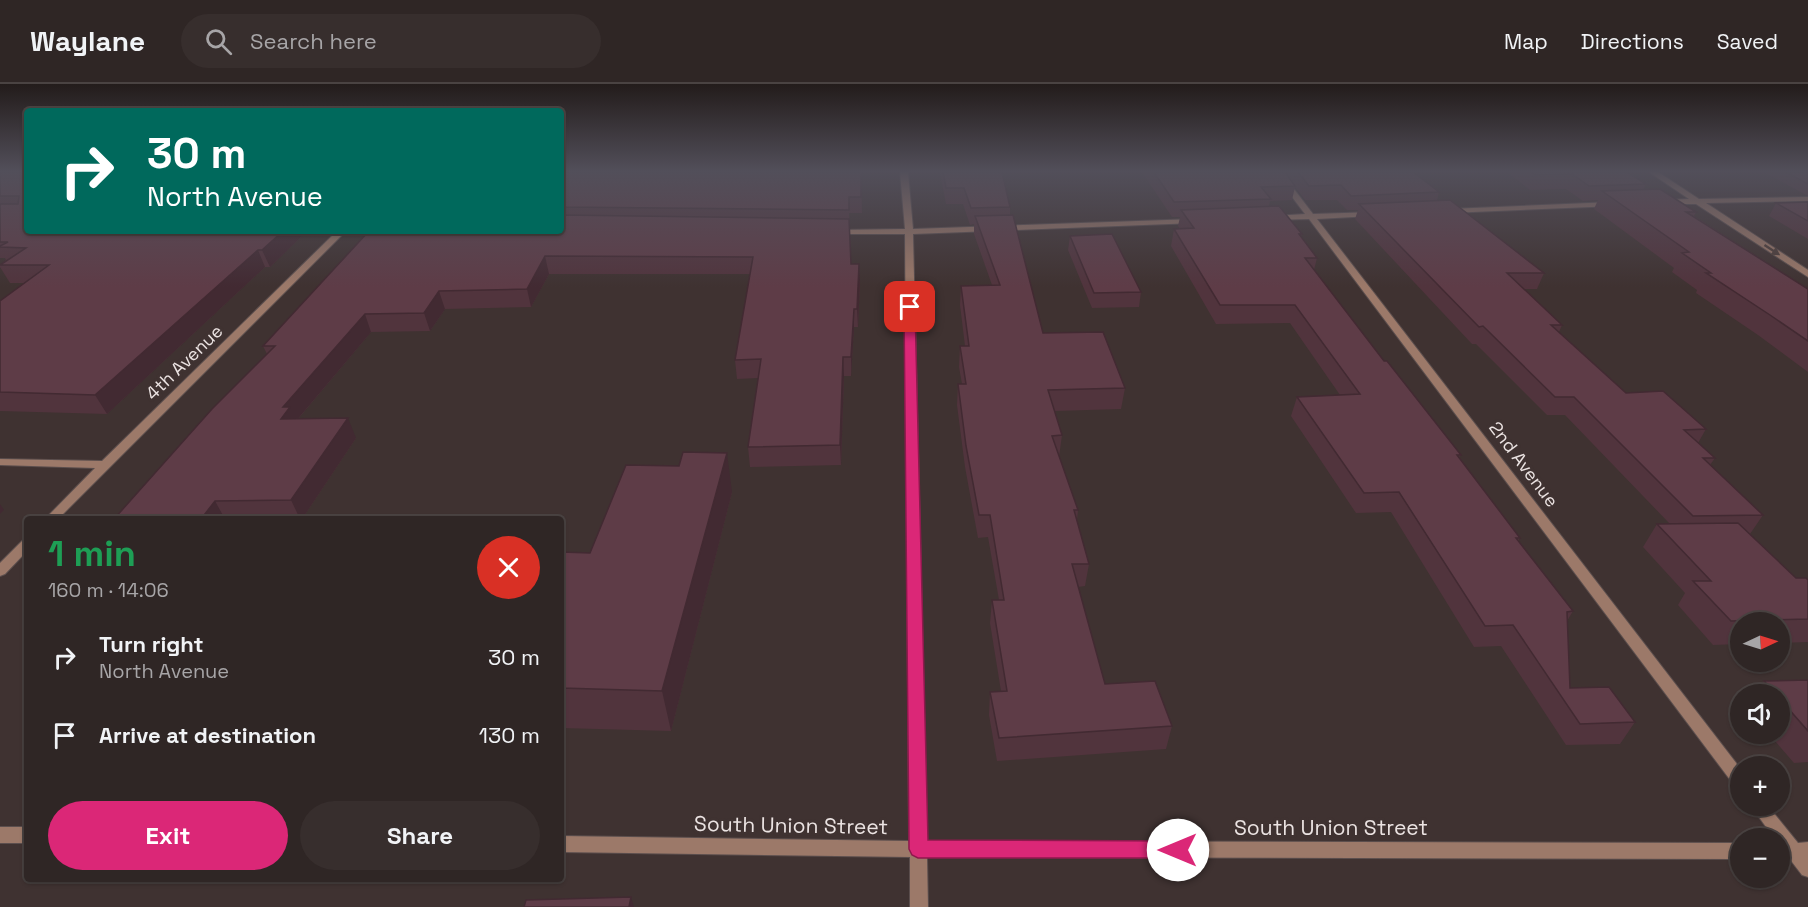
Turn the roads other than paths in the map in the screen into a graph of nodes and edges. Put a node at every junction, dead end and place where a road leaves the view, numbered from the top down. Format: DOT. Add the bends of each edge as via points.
graph roads {
  1 [pos="907,210"];
  2 [pos="1306,210"];
  3 [pos="1456,210"];
  4 [pos="1710,210"];
  5 [pos="1442,211"];
  6 [pos="1384,214"];
  7 [pos="1310,216"];
  8 [pos="1262,218"];
  9 [pos="1203,221"];
  10 [pos="820,232"];
  11 [pos="909,232"];
  12 [pos="339,234"];
  13 [pos="1808,274"];
  14 [pos="0,462"];
  15 [pos="104,465"];
  16 [pos="54,516"];
  17 [pos="24,546"];
  18 [pos="0,571"];
  19 [pos="1730,767"];
  20 [pos="1767,816"];
  21 [pos="0,835"];
  22 [pos="24,835"];
  23 [pos="564,844"];
  24 [pos="918,849"];
  25 [pos="1730,850"];
  26 [pos="1794,850"];
  27 [pos="1808,869"];
  28 [pos="920,907"];
  1 -- 11 [label="street"];
  2 -- 7 [label="street, 2nd Avenue"];
  3 -- 5 [label="street"];
  4 -- 13 [label="street, one-way"];
  6 -- 7 [label="street"];
  7 -- 8 [label="street"];
  7 -- 19 [label="street, 2nd Avenue"];
  9 -- 11 [label="street"];
  10 -- 11 [label="street"];
  11 -- 24 [label="street"];
  12 -- 15 [label="street, 4th Avenue"];
  14 -- 15 [label="street"];
  15 -- 16 [label="street, 4th Avenue"];
  17 -- 18 [label="street"];
  20 -- 26 [label="street"];
  21 -- 22 [label="street"];
  23 -- 24 [label="street, South Union Street"];
  24 -- 25 [label="street, South Union Street"];
  24 -- 28 [label="street"];
  26 -- 27 [label="street"];
}
